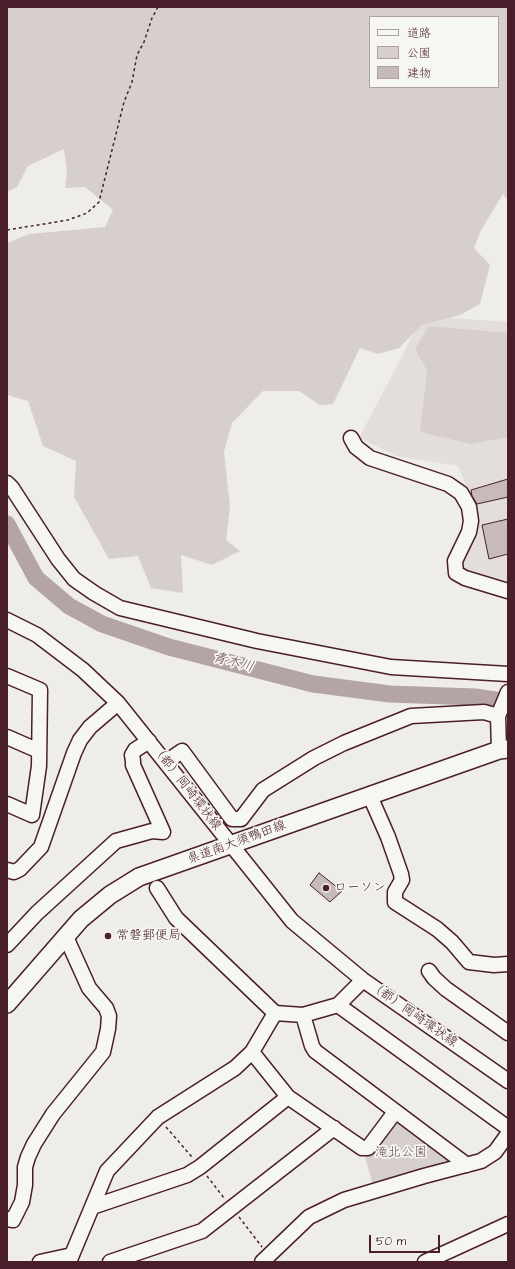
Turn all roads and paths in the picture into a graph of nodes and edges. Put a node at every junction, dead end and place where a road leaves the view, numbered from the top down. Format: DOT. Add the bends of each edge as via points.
graph roads {
  1 [pos="158,7"];
  2 [pos="7,230"];
  3 [pos="351,438"];
  4 [pos="7,483"];
  5 [pos="508,591"];
  6 [pos="7,620"];
  7 [pos="508,674"];
  8 [pos="7,676"];
  9 [pos="508,692"];
  10 [pos="118,703"];
  11 [pos="499,713"];
  12 [pos="7,737"];
  13 [pos="149,741"];
  14 [pos="504,750"];
  15 [pos="39,751"];
  16 [pos="166,762"];
  17 [pos="370,796"];
  18 [pos="7,804"];
  19 [pos="231,846"];
  20 [pos="7,870"];
  21 [pos="157,888"];
  22 [pos="66,937"];
  23 [pos="7,945"];
  24 [pos="508,964"];
  25 [pos="429,971"];
  26 [pos="363,980"];
  27 [pos="7,1004"];
  28 [pos="338,1005"];
  29 [pos="275,1013"];
  30 [pos="303,1015"];
  31 [pos="508,1033"];
  32 [pos="252,1052"];
  33 [pos="508,1081"];
  34 [pos="288,1097"];
  35 [pos="395,1112"];
  36 [pos="158,1118"];
  37 [pos="334,1128"];
  38 [pos="508,1128"];
  39 [pos="508,1134"];
  40 [pos="467,1165"];
  41 [pos="200,1167"];
  42 [pos="92,1207"];
  43 [pos="232,1208"];
  44 [pos="7,1219"];
  45 [pos="508,1224"];
  46 [pos="71,1258"];
  47 [pos="265,1259"];
  48 [pos="40,1262"];
  49 [pos="110,1262"];
  50 [pos="426,1262"];
  1 -- 2 [label="path" via="137,55 99,202 87,213 68,220"];
  3 -- 5 [label="street" via="356,447 370,458 448,484 461,493 469,507 470,521 469,532 455,561 456,573 464,578"];
  4 -- 7 [label="street" via="74,579 120,608 257,641 391,668"];
  6 -- 10 [label="street, （都）岡崎環状線" via="36,635 83,670"];
  8 -- 15 [label="street" via="40,690"];
  9 -- 11 [label="street"];
  10 -- 13 [label="street, （都）岡崎環状線"];
  10 -- 20 [label="street" via="90,727 80,740 41,847 20,869 14,872"];
  11 -- 14 [label="street"];
  11 -- 16 [label="street" via="411,716 344,743 314,758 263,790 241,819 232,819 182,751"];
  12 -- 15 [label="street"];
  13 -- 16 [label="street, （都）岡崎環状線"];
  13 -- 23 [label="street" via="132,755 163,832 152,831 116,841 37,913"];
  14 -- 17 [label="main road, 県道南大須鴨田線"];
  15 -- 18 [label="street" via="32,815"];
  16 -- 19 [label="street, （都）岡崎環状線"];
  17 -- 19 [label="main road, 県道南大須鴨田線"];
  17 -- 24 [label="street" via="401,874 402,880 395,892 394,902 437,929 469,962"];
  19 -- 22 [label="main road, 県道南大須鴨田線" via="139,878 110,895"];
  19 -- 26 [label="street, （都）岡崎環状線" via="292,921"];
  21 -- 29 [label="street" via="176,918"];
  22 -- 27 [label="main road, 県道南大須鴨田線"];
  22 -- 44 [label="street" via="89,988 106,1008 109,1016 108,1029 103,1052 53,1114 34,1144 25,1167 22,1202 13,1220"];
  25 -- 31 [label="street" via="446,989"];
  26 -- 28 [label="street"];
  26 -- 33 [label="street, （都）岡崎環状線"];
  28 -- 30 [label="street"];
  28 -- 38 [label="street"];
  29 -- 30 [label="street"];
  29 -- 32 [label="street"];
  30 -- 35 [label="street" via="315,1051"];
  32 -- 34 [label="street"];
  32 -- 36 [label="street" via="235,1068"];
  34 -- 37 [label="street"];
  34 -- 41 [label="street"];
  35 -- 37 [label="street" via="368,1148 362,1148"];
  35 -- 40 [label="street"];
  36 -- 41 [label="path"];
  36 -- 42 [label="street" via="107,1171"];
  37 -- 43 [label="street"];
  39 -- 40 [label="street" via="495,1152 481,1161"];
  40 -- 47 [label="street" via="344,1200 310,1217"];
  41 -- 42 [label="street" via="187,1175"];
  41 -- 43 [label="path"];
  42 -- 46 [label="street"];
  43 -- 47 [label="path"];
  43 -- 49 [label="street" via="202,1231"];
  45 -- 50 [label="street"];
  46 -- 48 [label="street"];
}
